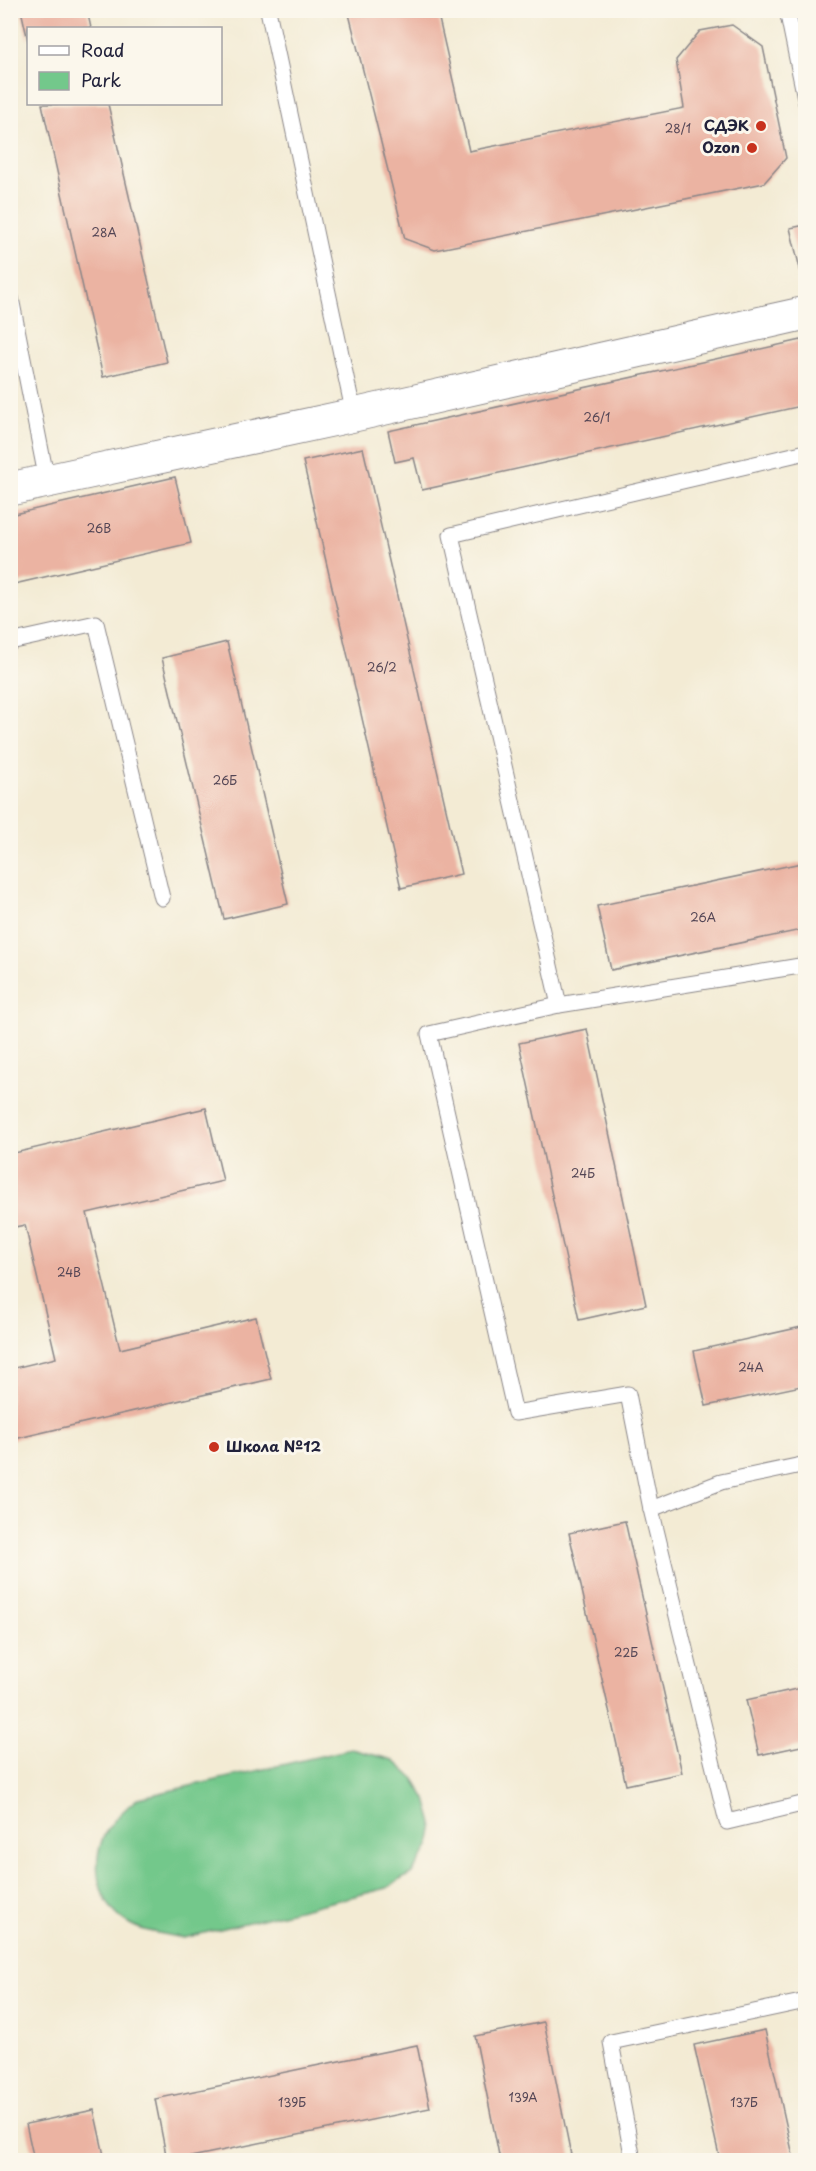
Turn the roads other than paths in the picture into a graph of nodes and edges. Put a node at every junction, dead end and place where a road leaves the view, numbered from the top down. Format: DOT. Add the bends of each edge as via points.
graph roads {
  1 [pos="268,10"];
  2 [pos="787,10"];
  3 [pos="806,103"];
  4 [pos="10,293"];
  5 [pos="806,313"];
  6 [pos="354,415"];
  7 [pos="806,452"];
  8 [pos="47,481"];
  9 [pos="10,489"];
  10 [pos="10,642"];
  11 [pos="162,898"];
  12 [pos="806,965"];
  13 [pos="559,1005"];
  14 [pos="806,1464"];
  15 [pos="651,1509"];
  16 [pos="806,1803"];
  17 [pos="806,2001"];
  18 [pos="633,2160"];
  1 -- 6 [label="lane"];
  2 -- 3 [label="lane"];
  4 -- 8 [label="lane"];
  5 -- 6 [label="street"];
  6 -- 8 [label="street"];
  7 -- 13 [label="lane" via="451,535"];
  8 -- 9 [label="street"];
  10 -- 11 [label="lane" via="96,623"];
  12 -- 13 [label="lane"];
  13 -- 15 [label="lane" via="429,1034 515,1413 628,1394"];
  14 -- 15 [label="lane" via="721,1482"];
  15 -- 16 [label="lane" via="727,1822"];
  17 -- 18 [label="lane" via="611,2042"];
}
